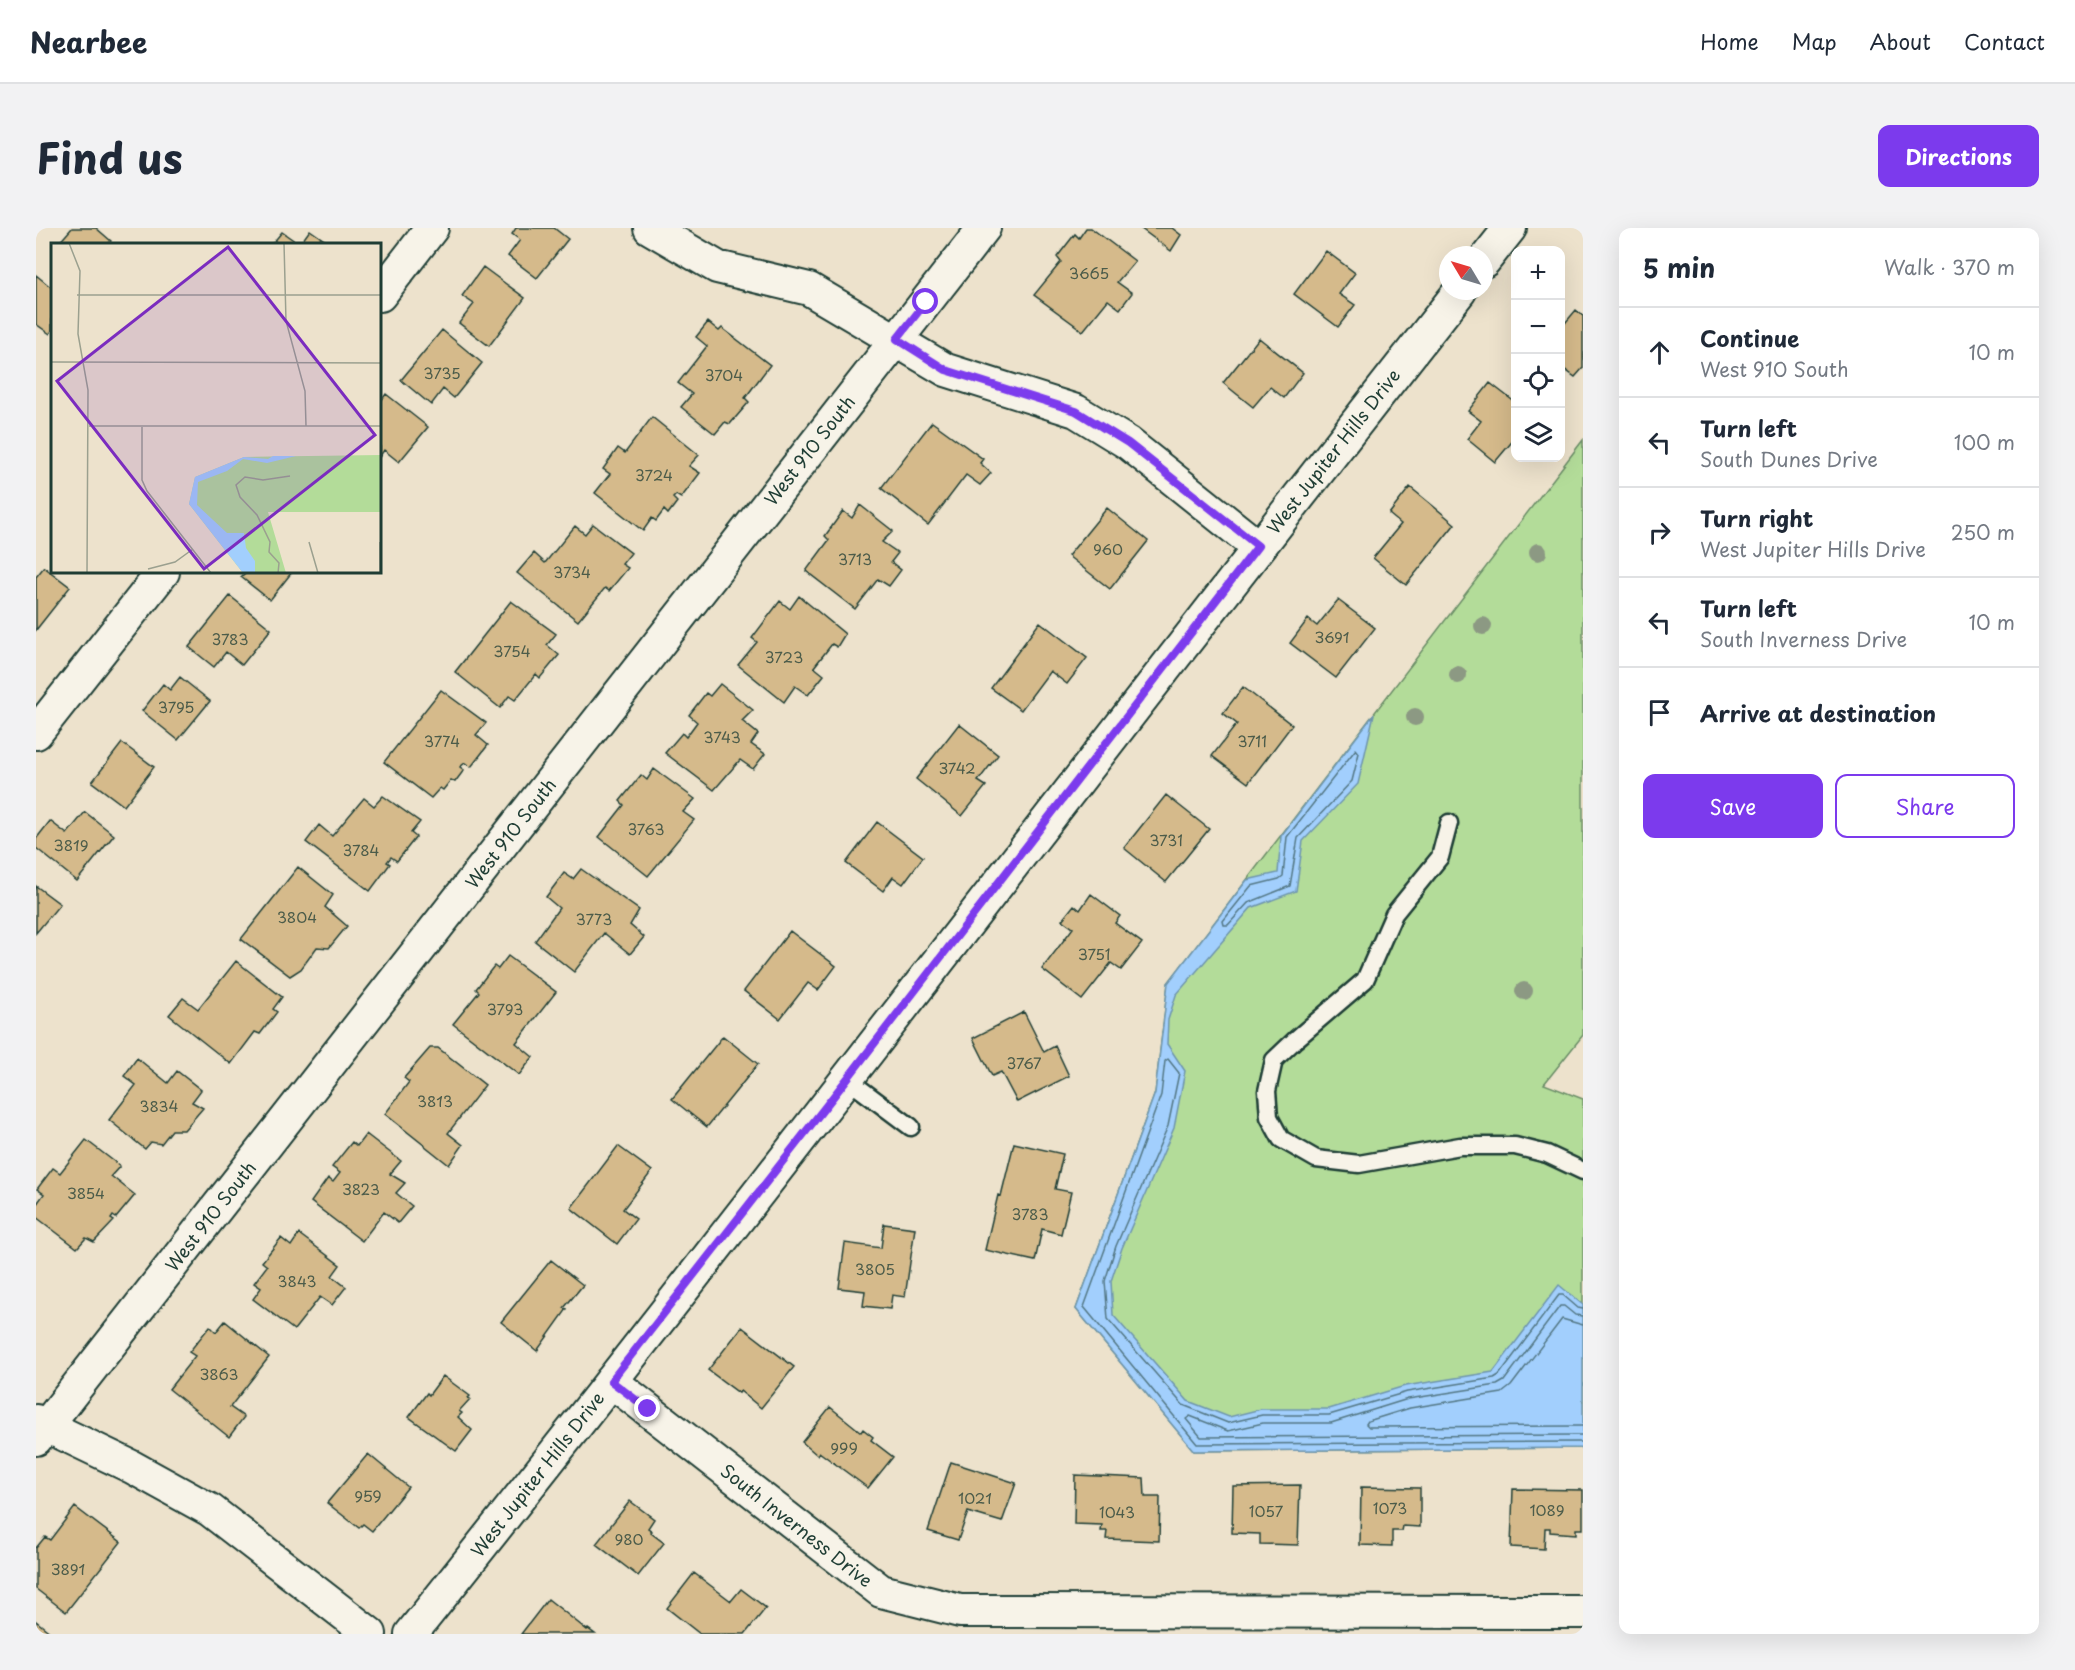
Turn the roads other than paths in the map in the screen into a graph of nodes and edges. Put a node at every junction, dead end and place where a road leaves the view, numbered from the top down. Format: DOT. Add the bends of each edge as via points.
graph roads {
  1 [pos="432,228"];
  2 [pos="650,228"];
  3 [pos="984,228"];
  4 [pos="1510,228"];
  5 [pos="1493,250"];
  6 [pos="381,294"];
  7 [pos="1453,300"];
  8 [pos="897,339"];
  9 [pos="1258,546"];
  10 [pos="162,573"];
  11 [pos="36,733"];
  12 [pos="1449,823"];
  13 [pos="847,1079"];
  14 [pos="911,1127"];
  15 [pos="1583,1171"];
  16 [pos="611,1381"];
  17 [pos="39,1429"];
  18 [pos="1583,1612"];
  19 [pos="1437,1623"];
  20 [pos="370,1634"];
  21 [pos="411,1634"];
  1 -- 6 [label="street"];
  2 -- 8 [label="street" via="717,267 809,289"];
  3 -- 8 [label="street, West 910 South"];
  4 -- 5 [label="street"];
  7 -- 9 [label="street, West Jupiter Hills Drive"];
  8 -- 9 [label="street" via="946,370 1076,411 1128,443"];
  8 -- 17 [label="street, West 910 South"];
  9 -- 13 [label="street, West Jupiter Hills Drive"];
  10 -- 11 [label="street"];
  12 -- 15 [label="lane" via="1440,857 1394,914 1365,980 1274,1060 1267,1091 1269,1117 1281,1139 1316,1159 1359,1164 1460,1146 1515,1146 1547,1154"];
  13 -- 14 [label="lane"];
  13 -- 16 [label="street, West Jupiter Hills Drive"];
  16 -- 19 [label="street, South Inverness Drive" via="880,1591 960,1611"];
  16 -- 21 [label="street, West Jupiter Hills Drive"];
  17 -- 20 [label="street" via="132,1467 210,1510"];
  18 -- 19 [label="street, South Inverness Drive"];
}
